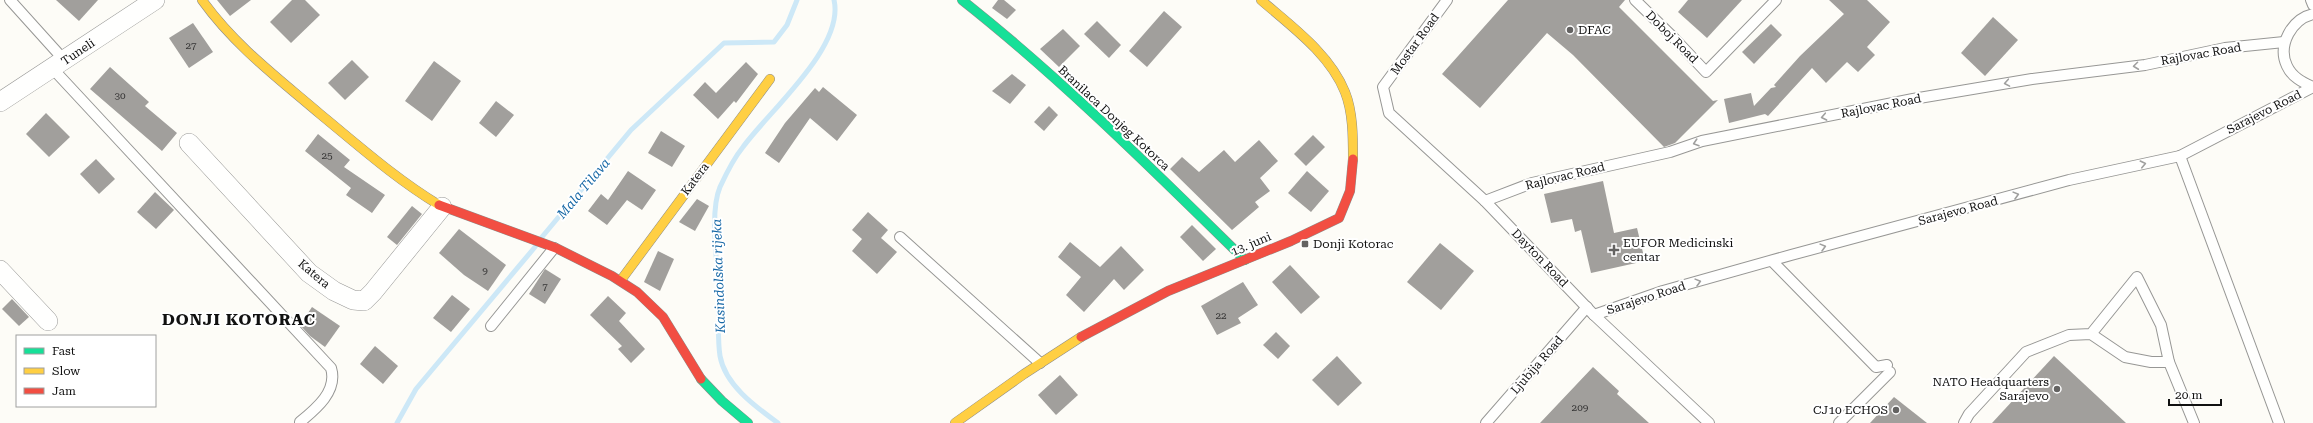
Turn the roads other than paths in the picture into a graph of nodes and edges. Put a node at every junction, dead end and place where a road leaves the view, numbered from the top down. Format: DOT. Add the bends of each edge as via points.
graph roads {
  1 [pos="10,0"];
  2 [pos="155,0"];
  3 [pos="202,0"];
  4 [pos="962,0"];
  5 [pos="1261,0"];
  6 [pos="1447,0"];
  7 [pos="1634,0"];
  8 [pos="1776,0"];
  9 [pos="2311,0"];
  10 [pos="2313,5"];
  11 [pos="2313,14"];
  12 [pos="2284,42"];
  13 [pos="59,65"];
  14 [pos="770,79"];
  15 [pos="1383,87"];
  16 [pos="2313,87"];
  17 [pos="0,102"];
  18 [pos="189,143"];
  19 [pos="2180,156"];
  20 [pos="1485,201"];
  21 [pos="442,207"];
  22 [pos="900,237"];
  23 [pos="550,247"];
  24 [pos="1245,260"];
  25 [pos="1772,261"];
  26 [pos="0,270"];
  27 [pos="622,280"];
  28 [pos="1591,311"];
  29 [pos="48,320"];
  30 [pos="491,326"];
  31 [pos="2091,334"];
  32 [pos="2169,362"];
  33 [pos="1040,363"];
  34 [pos="300,422"];
  35 [pos="748,423"];
  36 [pos="955,423"];
  37 [pos="1486,423"];
  38 [pos="1709,423"];
  39 [pos="1839,423"];
  40 [pos="1964,423"];
  41 [pos="2194,423"];
  42 [pos="2279,423"];
  1 -- 13 [label="lane"];
  2 -- 13 [label="street, Tuneli"];
  3 -- 21 [label="street" via="243,50 349,139"];
  4 -- 24 [label="street, Branilaca Donjeg Kotorca" via="1000,30 1157,174"];
  5 -- 24 [label="street, 13. juni" via="1312,45 1344,89 1350,108 1354,160 1352,190 1339,218"];
  6 -- 15 [label="lane, Mostar Road"];
  7 -- 8 [label="lane, Doboj Road" via="1706,72"];
  9 -- 10 [label="lane"];
  11 -- 12 [label="lane" via="2294,24"];
  12 -- 16 [label="lane" via="2287,66 2297,79"];
  12 -- 20 [label="lane, Rajlovac Road, one-way" via="2224,48 2144,65 2032,79 1702,141 1670,152 1532,183"];
  13 -- 17 [label="street, Tuneli"];
  13 -- 34 [label="lane" via="331,368 334,376 332,387 315,410"];
  14 -- 27 [label="street, Katera"];
  15 -- 20 [label="lane, Dayton Road" via="1389,112"];
  16 -- 19 [label="lane, Sarajevo Road"];
  18 -- 21 [label="street, Katera" via="309,274 353,300 364,301 373,292"];
  25 -- 19 [label="lane, Sarajevo Road, one-way" via="2069,180"];
  19 -- 42 [label="lane"];
  20 -- 28 [label="lane, Dayton Road"];
  21 -- 23 [label="street"];
  22 -- 33 [label="lane"];
  23 -- 27 [label="street"];
  23 -- 30 [label="lane"];
  24 -- 33 [label="street, 13. juni" via="1145,302"];
  28 -- 25 [label="lane, Sarajevo Road, one-way"];
  25 -- 39 [label="lane" via="1876,367 1888,368"];
  26 -- 29 [label="street"];
  27 -- 35 [label="street" via="658,311 700,378"];
  28 -- 37 [label="lane, Ljubija Road"];
  28 -- 38 [label="lane, Dayton Road"];
  31 -- 32 [label="lane" via="2126,357 2151,362"];
  31 -- 32 [label="lane" via="2137,277 2161,325"];
  31 -- 40 [label="lane" via="2069,335 2026,352 1969,414"];
  32 -- 41 [label="lane"];
  33 -- 36 [label="street, 13. juni"];
}
